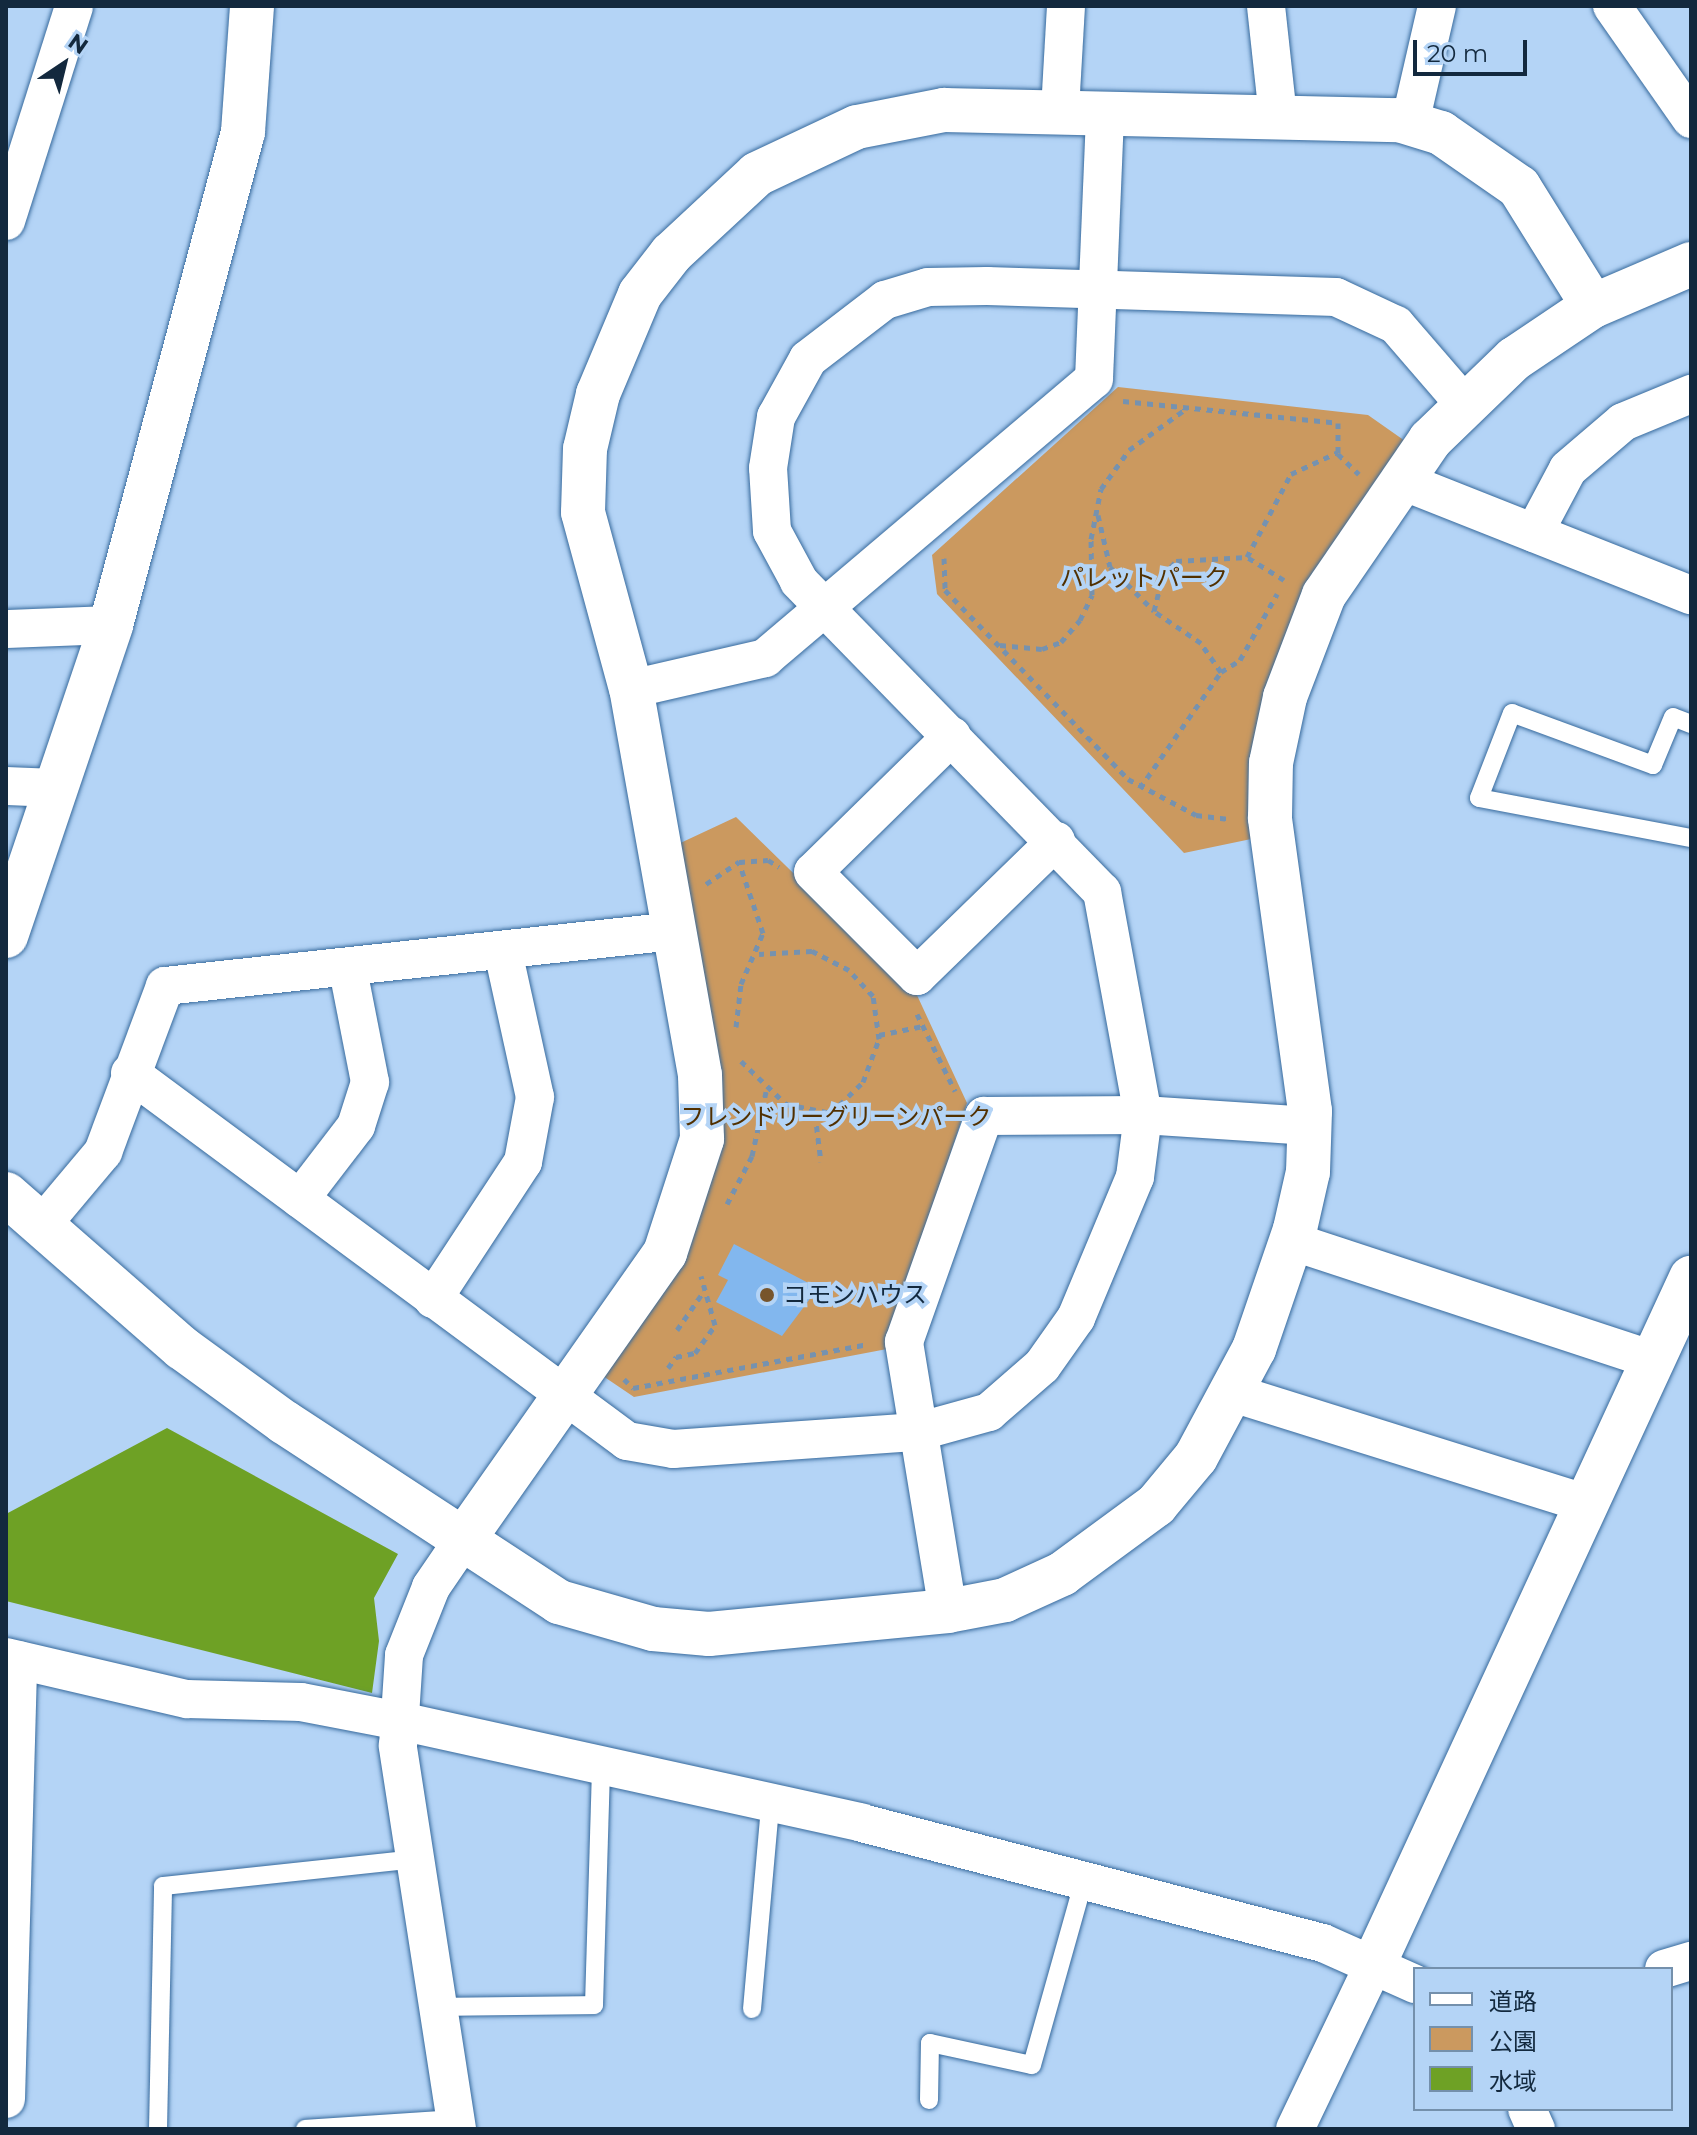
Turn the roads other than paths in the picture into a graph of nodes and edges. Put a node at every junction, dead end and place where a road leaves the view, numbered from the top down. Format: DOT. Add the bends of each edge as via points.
graph roads {
  1 [pos="74,6"];
  2 [pos="252,6"];
  3 [pos="1066,6"];
  4 [pos="1266,6"];
  5 [pos="1437,6"];
  6 [pos="1612,6"];
  7 [pos="1688,108"];
  8 [pos="1060,110"];
  9 [pos="1105,112"];
  10 [pos="1278,117"];
  11 [pos="1410,123"];
  12 [pos="6,221"];
  13 [pos="1691,264"];
  14 [pos="1101,290"];
  15 [pos="1593,306"];
  16 [pos="1691,394"];
  17 [pos="1466,406"];
  18 [pos="1393,490"];
  19 [pos="1534,533"];
  20 [pos="1691,595"];
  21 [pos="823,608"];
  22 [pos="111,625"];
  23 [pos="6,629"];
  24 [pos="631,689"];
  25 [pos="1691,724"];
  26 [pos="952,736"];
  27 [pos="6,786"];
  28 [pos="55,788"];
  29 [pos="1691,838"];
  30 [pos="1056,841"];
  31 [pos="674,925"];
  32 [pos="6,936"];
  33 [pos="503,952"];
  34 [pos="348,970"];
  35 [pos="130,1073"];
  36 [pos="1143,1115"];
  37 [pos="1310,1126"];
  38 [pos="6,1194"];
  39 [pos="300,1199"];
  40 [pos="41,1226"];
  41 [pos="1291,1241"];
  42 [pos="1691,1278"];
  43 [pos="433,1299"];
  44 [pos="1650,1359"];
  45 [pos="563,1393"];
  46 [pos="1233,1393"];
  47 [pos="917,1432"];
  48 [pos="1584,1503"];
  49 [pos="461,1543"];
  50 [pos="948,1611"];
  51 [pos="12,1658"];
  52 [pos="400,1721"];
  53 [pos="601,1767"];
  54 [pos="770,1806"];
  55 [pos="417,1859"];
  56 [pos="1083,1884"];
  57 [pos="1691,1961"];
  58 [pos="1374,1964"];
  59 [pos="1671,1967"];
  60 [pos="1413,1983"];
  61 [pos="439,2007"];
  62 [pos="752,2009"];
  63 [pos="6,2099"];
  64 [pos="929,2100"];
  65 [pos="456,2124"];
  66 [pos="158,2129"];
  67 [pos="305,2129"];
  68 [pos="1295,2129"];
  1 -- 12 [label="street"];
  2 -- 22 [label="street" via="243,132"];
  3 -- 8 [label="street"];
  4 -- 10 [label="street"];
  5 -- 11 [label="street"];
  6 -- 7 [label="street"];
  8 -- 9 [label="street"];
  8 -- 24 [label="street" via="944,110 857,127 806,149 757,174 714,211 640,294 598,394 585,449 583,512"];
  9 -- 10 [label="street"];
  9 -- 14 [label="street"];
  10 -- 11 [label="street"];
  11 -- 15 [label="street" via="1441,133 1519,187"];
  13 -- 15 [label="street"];
  14 -- 17 [label="street" via="1336,297 1374,309"];
  14 -- 21 [label="street" via="1094,379"];
  14 -- 21 [label="street" via="928,287 885,300 808,359 776,417 768,468 772,531"];
  15 -- 17 [label="street" via="1514,359"];
  16 -- 19 [label="street" via="1623,422 1568,469"];
  17 -- 18 [label="street"];
  18 -- 19 [label="street"];
  18 -- 37 [label="street" via="1324,595 1285,697 1270,818"];
  19 -- 20 [label="street"];
  21 -- 24 [label="street" via="765,658"];
  21 -- 26 [label="street"];
  22 -- 23 [label="street"];
  22 -- 28 [label="street"];
  24 -- 31 [label="street"];
  25 -- 29 [label="lane" via="1673,717 1653,765 1512,713 1479,798"];
  26 -- 30 [label="street"];
  26 -- 30 [label="street" via="813,872 917,976"];
  27 -- 28 [label="street"];
  28 -- 32 [label="street"];
  30 -- 36 [label="street" via="1102,892"];
  31 -- 33 [label="street"];
  31 -- 45 [label="street" via="717,1049 690,1196 665,1253 598,1353"];
  33 -- 34 [label="street"];
  33 -- 43 [label="street" via="535,1097 523,1162"];
  34 -- 35 [label="street" via="165,986"];
  34 -- 39 [label="street" via="370,1082 356,1126"];
  35 -- 39 [label="street"];
  35 -- 40 [label="street" via="103,1152"];
  36 -- 37 [label="street"];
  36 -- 47 [label="street" via="1135,1177 1076,1318 1042,1366 989,1412"];
  36 -- 47 [label="street" via="984,1116 904,1342"];
  37 -- 41 [label="street" via="1308,1172"];
  38 -- 40 [label="street"];
  39 -- 43 [label="street"];
  40 -- 49 [label="street" via="182,1348"];
  41 -- 44 [label="street"];
  41 -- 46 [label="street"];
  42 -- 44 [label="street"];
  43 -- 45 [label="street"];
  44 -- 48 [label="street"];
  45 -- 47 [label="street" via="627,1441 673,1449"];
  45 -- 49 [label="street"];
  46 -- 48 [label="street"];
  46 -- 50 [label="street" via="1176,1481 1106,1547 1005,1600"];
  47 -- 50 [label="street"];
  48 -- 58 [label="street"];
  49 -- 50 [label="street" via="559,1602 653,1629 709,1634"];
  49 -- 52 [label="street" via="415,1619 404,1655"];
  51 -- 52 [label="street" via="187,1699 301,1702"];
  51 -- 63 [label="street"];
  52 -- 53 [label="street"];
  52 -- 55 [label="street"];
  53 -- 54 [label="street"];
  53 -- 61 [label="lane" via="594,2005"];
  54 -- 56 [label="street" via="862,1823"];
  54 -- 62 [label="lane"];
  55 -- 61 [label="street"];
  55 -- 66 [label="lane" via="163,1886"];
  56 -- 58 [label="street" via="1323,1943"];
  56 -- 64 [label="lane" via="1032,2065 930,2043"];
  57 -- 59 [label="street"];
  58 -- 60 [label="street"];
  58 -- 68 [label="street"];
  61 -- 65 [label="street"];
  65 -- 67 [label="lane"];
}
